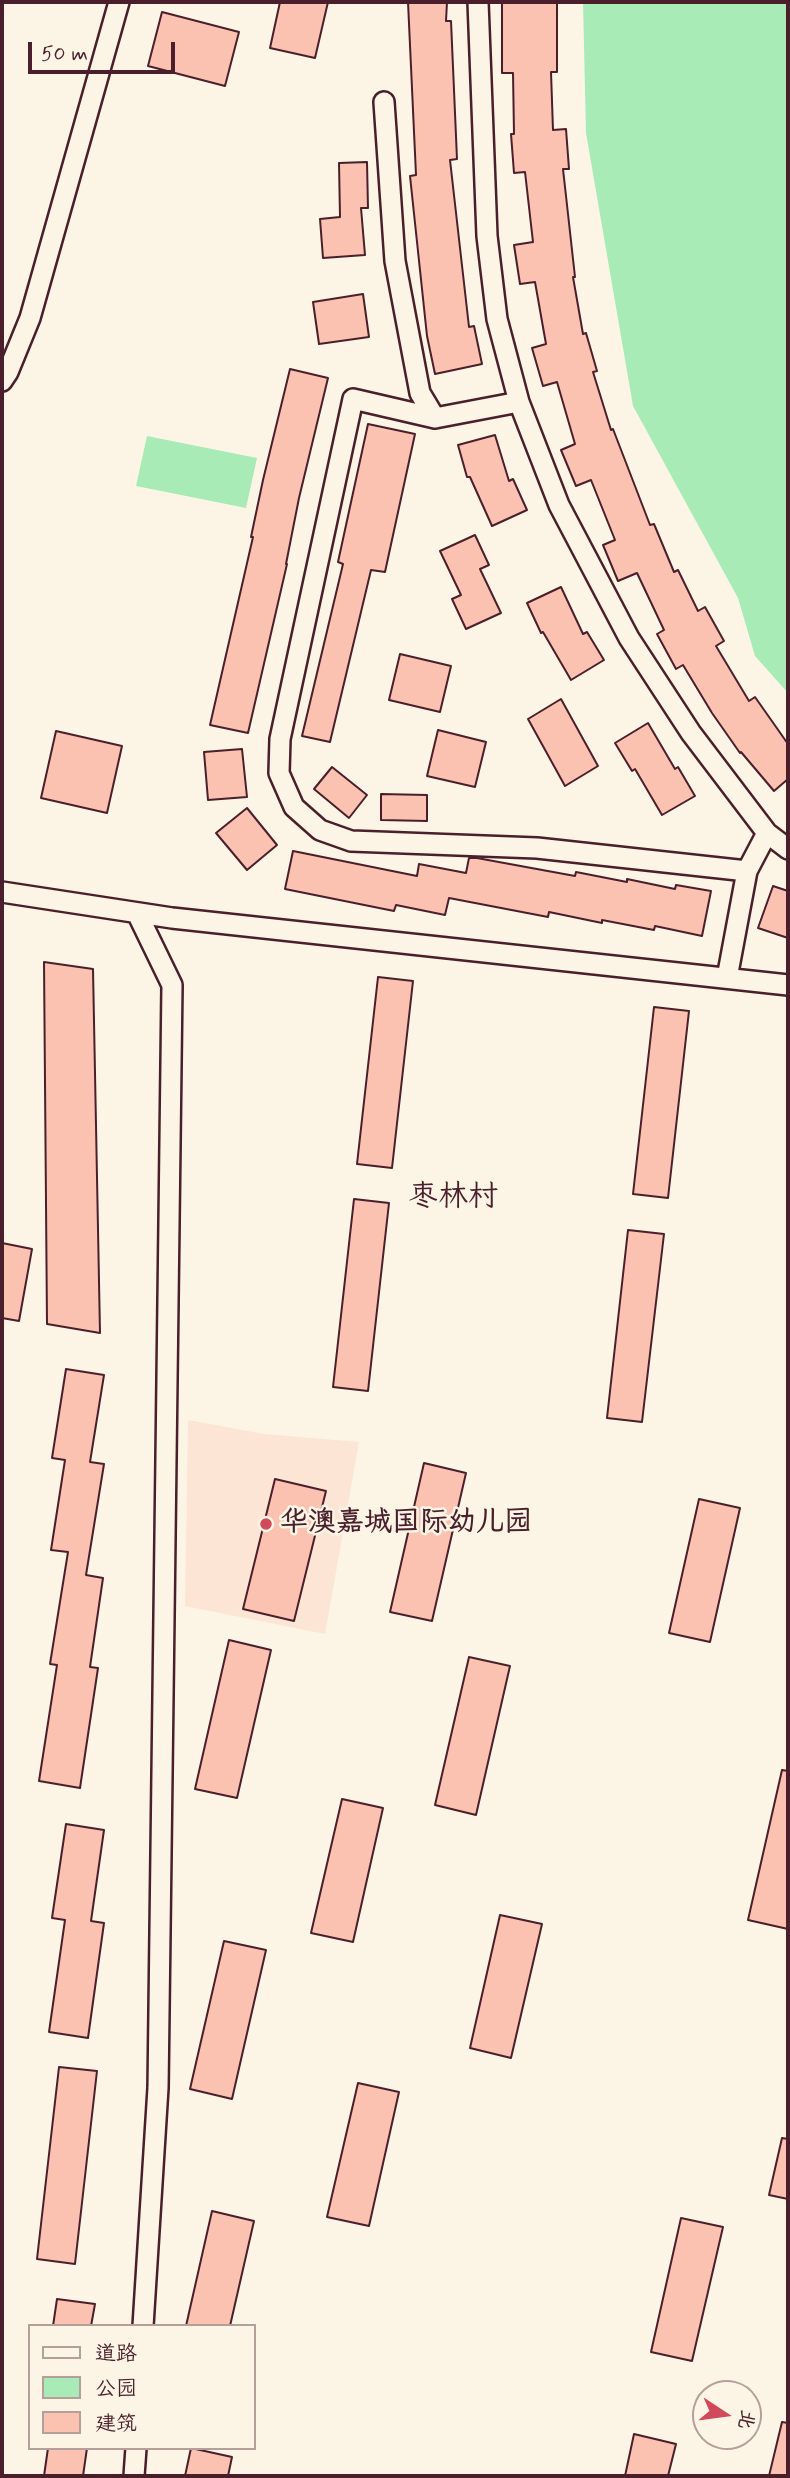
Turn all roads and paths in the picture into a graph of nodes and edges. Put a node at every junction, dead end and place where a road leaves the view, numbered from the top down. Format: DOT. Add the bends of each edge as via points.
graph roads {
  1 [pos="119,2"];
  2 [pos="478,2"];
  3 [pos="384,102"];
  4 [pos="2,381"];
  5 [pos="519,402"];
  6 [pos="435,418"];
  7 [pos="767,833"];
  8 [pos="788,849"];
  9 [pos="747,871"];
  10 [pos="2,892"];
  11 [pos="137,913"];
  12 [pos="727,978"];
  13 [pos="788,985"];
  14 [pos="143,2324"];
  15 [pos="136,2450"];
  16 [pos="134,2476"];
  1 -- 4 [label="street" via="30,318"];
  2 -- 5 [label="street" via="487,236 497,319"];
  3 -- 6 [label="street" via="395,261 419,393"];
  5 -- 6 [label="street"];
  5 -- 7 [label="street" via="559,505 629,638 691,733"];
  6 -- 9 [label="street" via="353,399 280,739 279,773 294,807 320,830 351,841 537,848"];
  7 -- 8 [label="street"];
  7 -- 9 [label="street"];
  9 -- 12 [label="street"];
  10 -- 11 [label="street"];
  11 -- 12 [label="street"];
  11 -- 14 [label="street" via="173,985 158,2088"];
  12 -- 13 [label="street"];
  15 -- 16 [label="street"];
}
